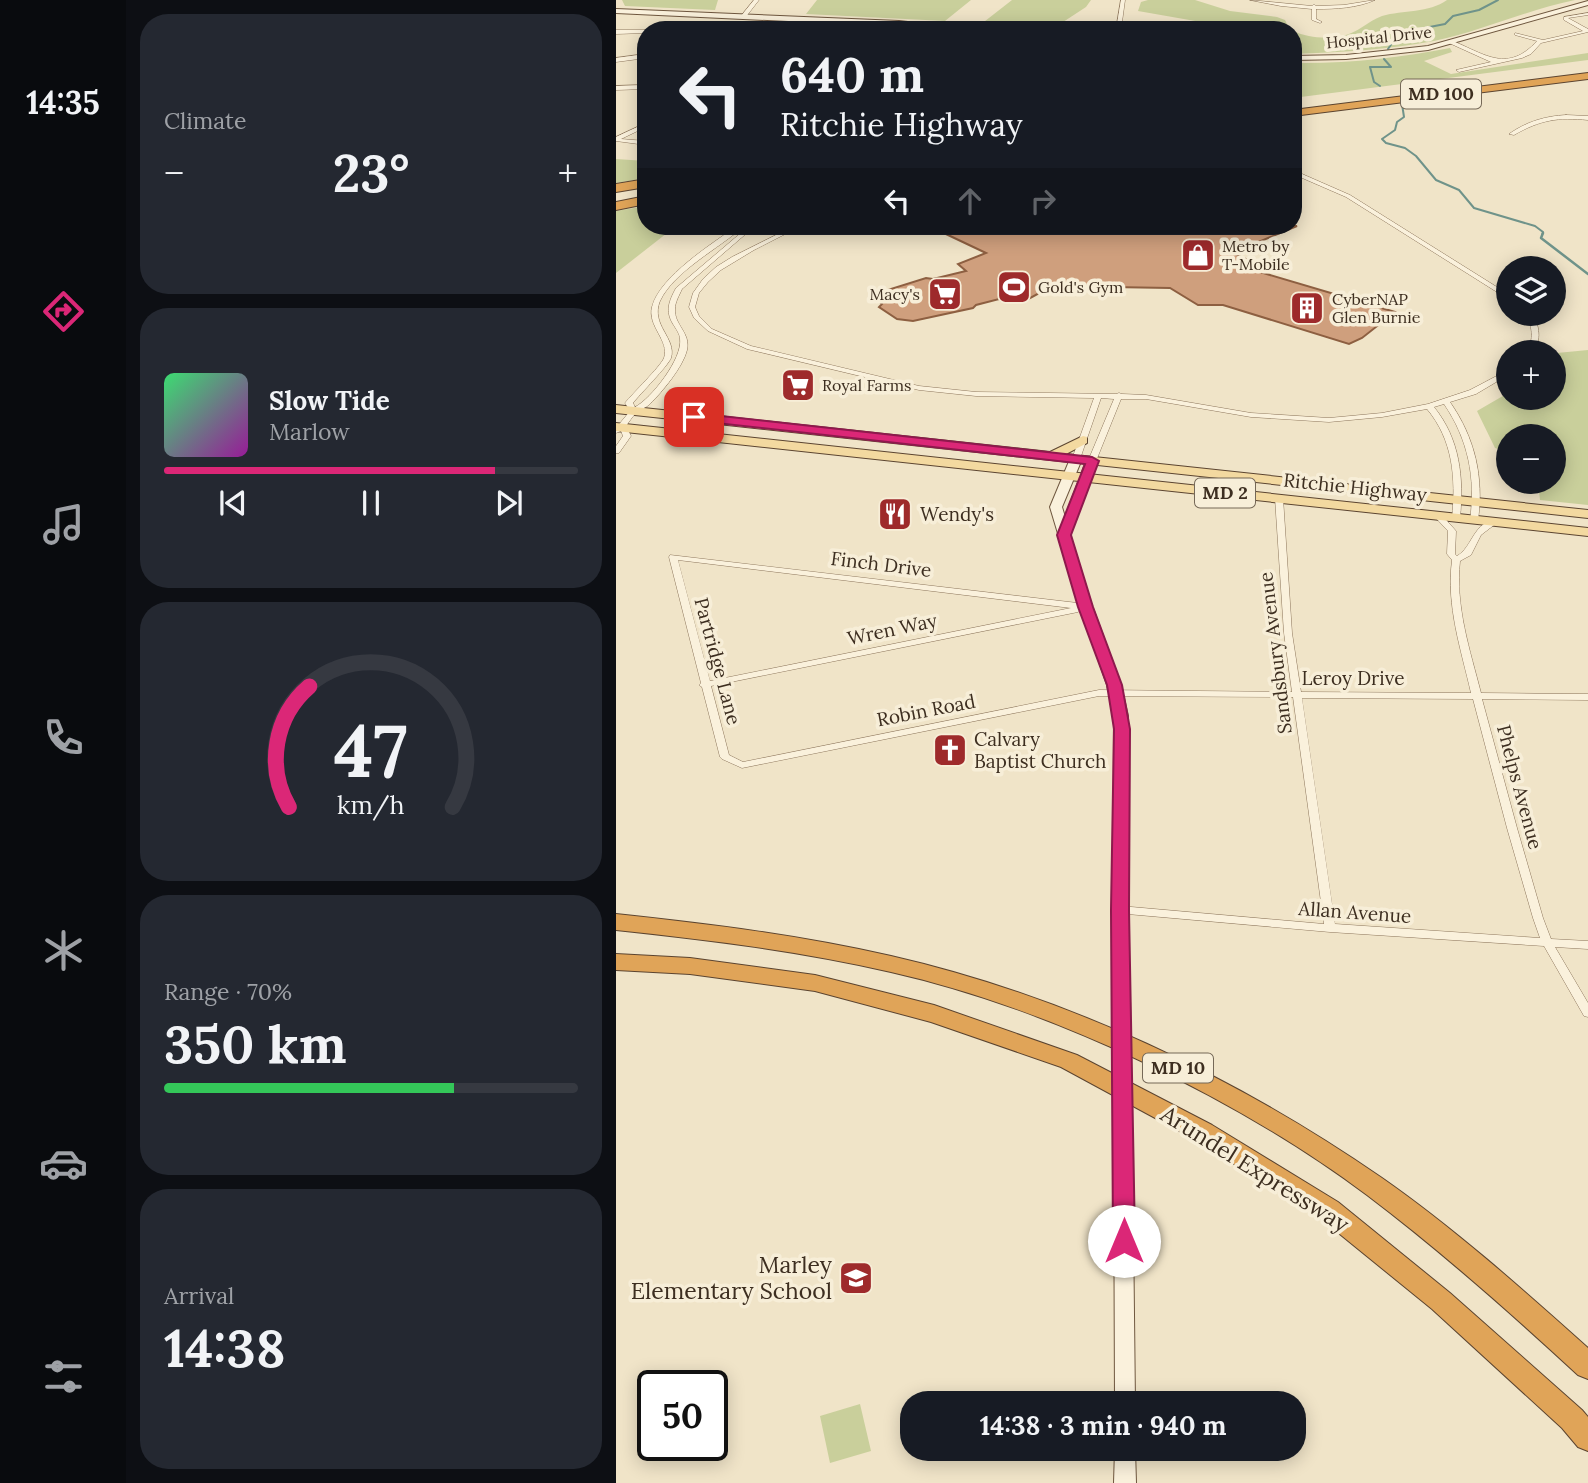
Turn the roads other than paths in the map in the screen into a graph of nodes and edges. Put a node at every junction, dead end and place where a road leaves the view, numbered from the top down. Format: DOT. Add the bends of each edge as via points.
graph roads {
  1 [pos="757,0"];
  2 [pos="1123,0"];
  3 [pos="1252,0"];
  4 [pos="1373,0"];
  5 [pos="1281,2"];
  6 [pos="1588,2"];
  7 [pos="1314,5"];
  8 [pos="616,11"];
  9 [pos="1587,14"];
  10 [pos="743,17"];
  11 [pos="847,21"];
  12 [pos="1119,21"];
  13 [pos="1320,22"];
  14 [pos="637,31"];
  15 [pos="1588,31"];
  16 [pos="616,32"];
  17 [pos="1517,34"];
  18 [pos="1542,41"];
  19 [pos="1451,43"];
  20 [pos="637,57"];
  21 [pos="1302,58"];
  22 [pos="616,60"];
  23 [pos="1494,61"];
  24 [pos="1588,65"];
  25 [pos="1459,70"];
  26 [pos="1588,76"];
  27 [pos="637,87"];
  28 [pos="616,88"];
  29 [pos="1302,101"];
  30 [pos="1302,112"];
  31 [pos="1588,118"];
  32 [pos="637,129"];
  33 [pos="1512,134"];
  34 [pos="616,139"];
  35 [pos="637,142"];
  36 [pos="1302,176"];
  37 [pos="637,184"];
  38 [pos="616,188"];
  39 [pos="637,200"];
  40 [pos="616,204"];
  41 [pos="730,235"];
  42 [pos="741,235"];
  43 [pos="780,235"];
  44 [pos="1496,289"];
  45 [pos="1496,379"];
  46 [pos="1100,395"];
  47 [pos="1119,395"];
  48 [pos="1446,401"];
  49 [pos="1429,406"];
  50 [pos="616,409"];
  51 [pos="634,411"];
  52 [pos="618,425"];
  53 [pos="1083,440"];
  54 [pos="616,451"];
  55 [pos="1048,456"];
  56 [pos="1076,459"];
  57 [pos="1092,461"];
  58 [pos="1069,476"];
  59 [pos="1086,478"];
  60 [pos="1279,498"];
  61 [pos="1458,500"];
  62 [pos="1477,502"];
  63 [pos="1588,514"];
  64 [pos="1438,516"];
  65 [pos="1456,518"];
  66 [pos="1474,520"];
  67 [pos="1494,522"];
  68 [pos="1588,532"];
  69 [pos="1064,535"];
  70 [pos="673,557"];
  71 [pos="1456,560"];
  72 [pos="1086,607"];
  73 [pos="704,685"];
  74 [pos="1117,694"];
  75 [pos="1297,695"];
  76 [pos="1476,696"];
  77 [pos="1588,698"];
  78 [pos="742,765"];
  79 [pos="1120,910"];
  80 [pos="616,922"];
  81 [pos="1329,928"];
  82 [pos="1547,942"];
  83 [pos="1588,945"];
  84 [pos="616,962"];
  85 [pos="1588,1013"];
  86 [pos="1588,1366"];
  87 [pos="1125,1391"];
  88 [pos="1588,1438"];
  89 [pos="1125,1461"];
  90 [pos="1125,1483"];
  1 -- 10 [label="street"];
  2 -- 12 [label="street"];
  3 -- 5 [label="street"];
  4 -- 7 [label="street"];
  5 -- 7 [label="street"];
  6 -- 19 [label="main road, Hospital Drive"];
  7 -- 13 [label="street" via="1314,20"];
  8 -- 10 [label="main road"];
  9 -- 15 [label="street" via="1566,19"];
  10 -- 11 [label="main road"];
  14 -- 16 [label="street"];
  15 -- 18 [label="street"];
  17 -- 18 [label="street"];
  18 -- 23 [label="street" via="1520,57"];
  19 -- 21 [label="main road, Hospital Drive" via="1401,52"];
  19 -- 23 [label="street"];
  20 -- 22 [label="street"];
  23 -- 25 [label="street"];
  24 -- 29 [label="highway, MD 100"];
  26 -- 30 [label="highway, MD 100"];
  27 -- 28 [label="street"];
  31 -- 33 [label="street" via="1546,118"];
  32 -- 34 [label="street"];
  34 -- 35 [label="street"];
  36 -- 44 [label="street" via="1348,195"];
  37 -- 38 [label="highway"];
  39 -- 40 [label="highway"];
  41 -- 51 [label="street" via="657,298 654,314 669,351 629,403"];
  42 -- 51 [label="street" via="673,297 670,312 682,333 681,359 645,405"];
  43 -- 46 [label="street" via="736,257 705,280 692,303 702,324 749,348 919,388 993,395"];
  45 -- 48 [label="street"];
  46 -- 47 [label="street"];
  46 -- 53 [label="street"];
  47 -- 49 [label="street" via="1302,420 1356,419"];
  47 -- 57 [label="street"];
  48 -- 49 [label="street"];
  48 -- 62 [label="street" via="1460,424 1475,470"];
  49 -- 61 [label="street" via="1443,422 1452,450"];
  50 -- 51 [label="main road, Ritchie Highway / MD 2"];
  51 -- 52 [label="main road"];
  51 -- 55 [label="main road, Ritchie Highway / MD 2"];
  52 -- 54 [label="street" via="627,436"];
  52 -- 58 [label="main road, Ritchie Highway / MD 2"];
  53 -- 55 [label="main road"];
  53 -- 56 [label="street"];
  55 -- 56 [label="main road, Ritchie Highway / MD 2"];
  56 -- 57 [label="main road, Ritchie Highway / MD 2"];
  56 -- 58 [label="main road"];
  57 -- 59 [label="main road"];
  57 -- 61 [label="main road, Ritchie Highway / MD 2"];
  58 -- 59 [label="main road, Ritchie Highway / MD 2"];
  58 -- 69 [label="main road" via="1056,507"];
  59 -- 60 [label="main road, Ritchie Highway / MD 2"];
  59 -- 69 [label="main road"];
  60 -- 64 [label="main road, Ritchie Highway / MD 2"];
  60 -- 75 [label="street, Sandsbury Avenue"];
  61 -- 62 [label="main road, Ritchie Highway / MD 2"];
  61 -- 65 [label="street"];
  62 -- 63 [label="main road, Ritchie Highway / MD 2"];
  62 -- 66 [label="street"];
  64 -- 65 [label="main road, Ritchie Highway / MD 2"];
  64 -- 71 [label="street, Phelps Avenue" via="1452,531 1451,554"];
  65 -- 66 [label="main road, Ritchie Highway / MD 2"];
  66 -- 67 [label="main road, Ritchie Highway / MD 2"];
  67 -- 68 [label="main road, Ritchie Highway / MD 2"];
  67 -- 71 [label="street" via="1477,534 1468,553"];
  69 -- 72 [label="main road"];
  70 -- 72 [label="street, Finch Drive"];
  70 -- 73 [label="street, Partridge Lane"];
  71 -- 76 [label="street, Phelps Avenue" via="1455,600"];
  72 -- 73 [label="street, Wren Way"];
  72 -- 74 [label="main road"];
  73 -- 78 [label="street, Partridge Lane" via="725,757"];
  74 -- 75 [label="street, Leroy Drive"];
  74 -- 78 [label="street, Robin Road" via="1099,693"];
  74 -- 79 [label="main road" via="1123,743"];
  75 -- 76 [label="street, Leroy Drive"];
  75 -- 81 [label="street, Sandsbury Avenue"];
  76 -- 77 [label="street, Leroy Drive"];
  76 -- 82 [label="street, Phelps Avenue"];
  79 -- 81 [label="street, Allan Avenue"];
  79 -- 87 [label="main road, bridge"];
  80 -- 86 [label="highway, MD 10" via="730,932 887,962 1007,996 1138,1050 1272,1118 1355,1172 1479,1267"];
  81 -- 82 [label="street, Allan Avenue"];
  82 -- 83 [label="street, Allan Avenue"];
  82 -- 85 [label="street, Phelps Avenue"];
  84 -- 88 [label="highway, Arundel Expressway / MD 10" via="690,966 815,983 934,1014 1069,1061 1203,1132 1329,1210 1441,1301"];
  89 -- 90 [label="main road"];
}
